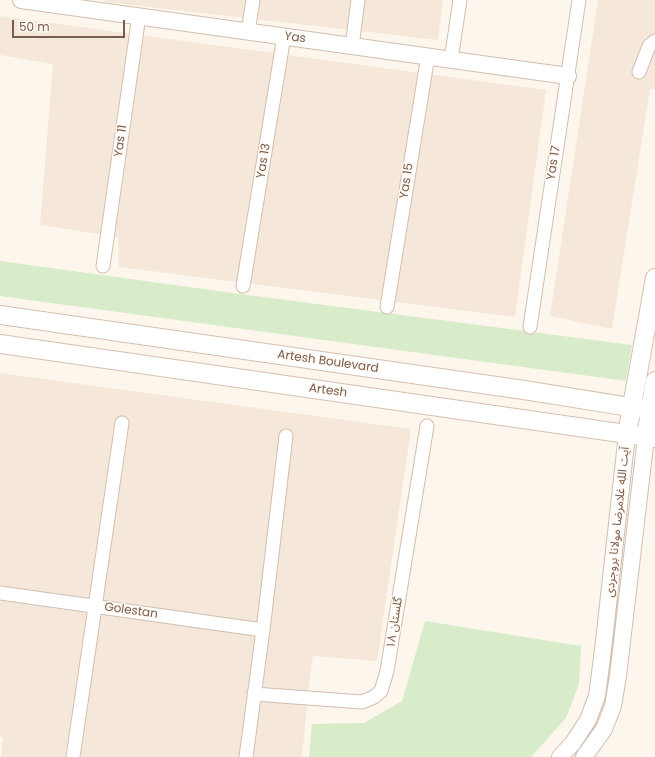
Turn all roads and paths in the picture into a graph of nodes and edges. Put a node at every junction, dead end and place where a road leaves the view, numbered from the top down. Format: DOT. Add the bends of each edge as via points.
graph roads {
  1 [pos="21,0"];
  2 [pos="253,0"];
  3 [pos="358,0"];
  4 [pos="460,0"];
  5 [pos="579,0"];
  6 [pos="139,16"];
  7 [pos="248,32"];
  8 [pos="284,36"];
  9 [pos="655,41"];
  10 [pos="352,46"];
  11 [pos="428,56"];
  12 [pos="452,60"];
  13 [pos="639,72"];
  14 [pos="568,76"];
  15 [pos="103,266"];
  16 [pos="655,278"];
  17 [pos="243,286"];
  18 [pos="387,307"];
  19 [pos="0,315"];
  20 [pos="530,327"];
  21 [pos="0,344"];
  22 [pos="655,381"];
  23 [pos="631,408"];
  24 [pos="653,410"];
  25 [pos="122,423"];
  26 [pos="427,426"];
  27 [pos="627,434"];
  28 [pos="286,436"];
  29 [pos="651,438"];
  30 [pos="0,593"];
  31 [pos="95,606"];
  32 [pos="263,630"];
  33 [pos="254,694"];
  34 [pos="72,757"];
  35 [pos="246,757"];
  36 [pos="560,757"];
  37 [pos="584,757"];
  1 -- 6 [label="street, Yas"];
  2 -- 7 [label="street"];
  3 -- 10 [label="street"];
  4 -- 12 [label="street"];
  5 -- 14 [label="street, Yas 17"];
  6 -- 7 [label="street, Yas"];
  6 -- 15 [label="street, Yas 11"];
  7 -- 8 [label="street, Yas"];
  8 -- 10 [label="street, Yas"];
  8 -- 17 [label="street, Yas 13"];
  9 -- 13 [label="street" via="649,46"];
  10 -- 11 [label="street, Yas"];
  11 -- 12 [label="street, Yas"];
  11 -- 18 [label="street, Yas 15"];
  12 -- 14 [label="street, Yas"];
  14 -- 20 [label="street, Yas 17"];
  16 -- 23 [label="main road, آیت الله غلامرضا مولانا بروجردی"];
  19 -- 23 [label="main road, Artesh Boulevard" via="524,390"];
  21 -- 27 [label="main road, Artesh"];
  22 -- 24 [label="main road, آیت الله غلامرضا مولانا بروجردی"];
  23 -- 24 [label="main road, Artesh Boulevard"];
  23 -- 27 [label="main road, آیت الله غلامرضا مولانا بروجردی"];
  24 -- 29 [label="main road, آیت الله غلامرضا مولانا بروجردی"];
  25 -- 31 [label="street"];
  26 -- 33 [label="street, گلستان ۱۸" via="387,671 381,691 362,702"];
  27 -- 29 [label="main road, Artesh"];
  27 -- 36 [label="street, آیت الله غلامرضا مولانا بروجردی" via="597,696 588,720"];
  28 -- 32 [label="street"];
  29 -- 37 [label="street, آیت الله غلامرضا مولانا بروجردی" via="613,706 604,729"];
  30 -- 31 [label="street, Golestan"];
  31 -- 32 [label="street, Golestan"];
  31 -- 34 [label="street"];
  32 -- 33 [label="street"];
  33 -- 35 [label="street"];
}
